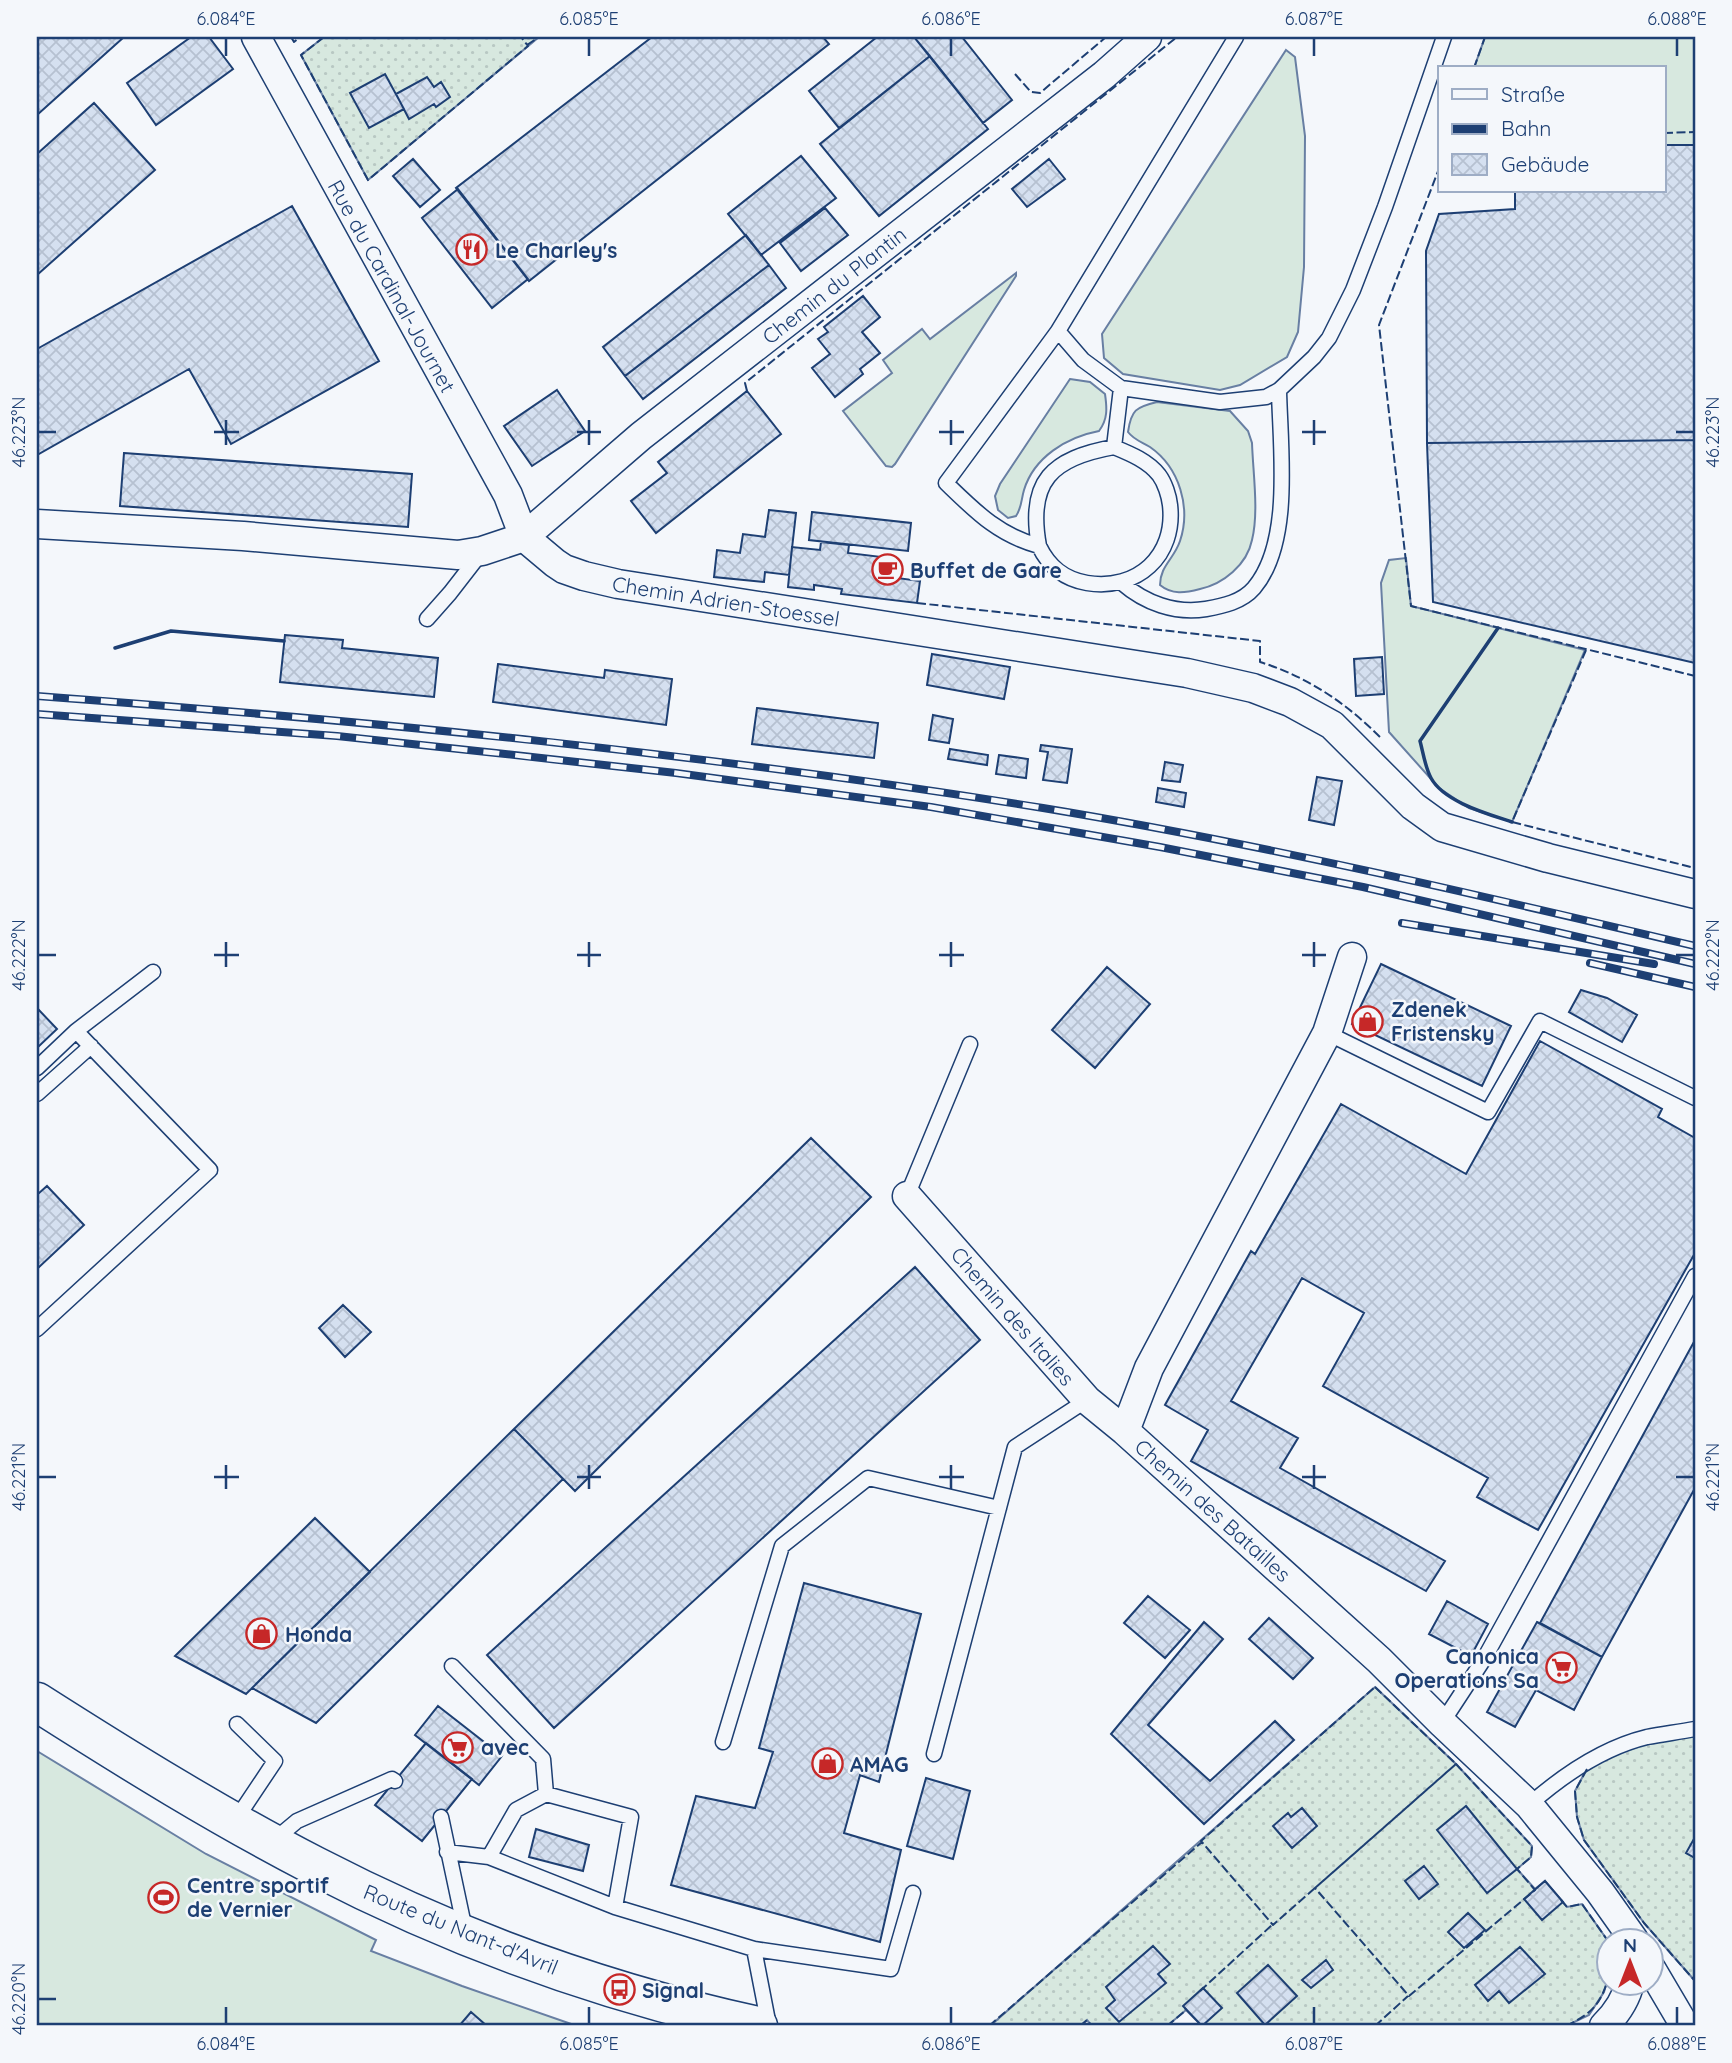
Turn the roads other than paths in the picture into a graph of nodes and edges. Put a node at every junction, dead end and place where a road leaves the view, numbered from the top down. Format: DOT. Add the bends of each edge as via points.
graph roads {
  1 [pos="256,37"];
  2 [pos="1147,37"];
  3 [pos="1236,37"];
  4 [pos="1444,37"];
  5 [pos="1058,331"];
  6 [pos="1121,388"];
  7 [pos="1279,390"];
  8 [pos="1114,447"];
  9 [pos="37,524"];
  10 [pos="524,537"];
  11 [pos="1039,546"];
  12 [pos="482,551"];
  13 [pos="1122,583"];
  14 [pos="427,619"];
  15 [pos="1695,894"];
  16 [pos="1352,957"];
  17 [pos="153,972"];
  18 [pos="76,1031"];
  19 [pos="1327,1032"];
  20 [pos="970,1044"];
  21 [pos="91,1046"];
  22 [pos="37,1068"];
  23 [pos="37,1094"];
  24 [pos="1695,1098"];
  25 [pos="907,1196"];
  26 [pos="1695,1276"];
  27 [pos="37,1329"];
  28 [pos="1087,1400"];
  29 [pos="1125,1431"];
  30 [pos="999,1508"];
  31 [pos="452,1666"];
  32 [pos="37,1702"];
  33 [pos="1442,1723"];
  34 [pos="237,1724"];
  35 [pos="1695,1729"];
  36 [pos="723,1742"];
  37 [pos="934,1754"];
  38 [pos="395,1781"];
  39 [pos="546,1794"];
  40 [pos="1529,1805"];
  41 [pos="441,1817"];
  42 [pos="234,1822"];
  43 [pos="271,1843"];
  44 [pos="447,1852"];
  45 [pos="489,1857"];
  46 [pos="913,1893"];
  47 [pos="615,1907"];
  48 [pos="1623,1926"];
  49 [pos="466,1935"];
  50 [pos="754,1949"];
  51 [pos="1666,1995"];
  52 [pos="1627,1996"];
  53 [pos="758,2026"];
  54 [pos="769,2026"];
  55 [pos="1604,2026"];
  56 [pos="1685,2026"];
  1 -- 10 [label="street, Rue du Cardinal-Journet" via="508,495"];
  2 -- 10 [label="street, Chemin du Plantin" via="641,436"];
  3 -- 5 [label="lane"];
  4 -- 7 [label="lane" via="1353,290 1329,338"];
  5 -- 6 [label="lane" via="1083,360"];
  5 -- 11 [label="lane" via="946,483 984,520"];
  6 -- 7 [label="lane" via="1220,402 1266,397"];
  6 -- 8 [label="lane"];
  7 -- 13 [label="lane" via="1281,512 1269,564 1253,590 1227,606 1199,610 1153,604"];
  8 -- 11 [label="lane" via="1071,460 1041,485 1034,522"];
  8 -- 13 [label="lane" via="1138,456 1160,476 1169,496 1172,521 1168,541 1154,562"];
  9 -- 12 [label="street" via="458,555"];
  10 -- 12 [label="street"];
  10 -- 15 [label="street, Chemin Adrien-Stoessel" via="564,569 618,584 1188,673 1253,688 1332,725 1392,786 1442,827"];
  11 -- 13 [label="lane" via="1055,571 1074,581"];
  12 -- 14 [label="lane"];
  16 -- 19 [label="street, Chemin des Batailles"];
  17 -- 18 [label="lane"];
  18 -- 21 [label="lane"];
  18 -- 22 [label="lane"];
  19 -- 24 [label="lane" via="1488,1112 1540,1021"];
  19 -- 29 [label="street, Chemin des Batailles" via="1149,1368"];
  20 -- 25 [label="lane"];
  21 -- 23 [label="lane"];
  21 -- 27 [label="lane" via="210,1170"];
  25 -- 28 [label="street, Chemin des Italies"];
  26 -- 33 [label="lane" via="1484,1659"];
  28 -- 29 [label="street, Chemin des Italies"];
  28 -- 30 [label="lane" via="1015,1447"];
  29 -- 33 [label="street, Chemin des Batailles" via="1379,1660"];
  30 -- 36 [label="lane" via="868,1478 782,1546"];
  30 -- 37 [label="lane"];
  31 -- 39 [label="lane" via="543,1759"];
  32 -- 42 [label="main road, Route du Nant-d'Avril"];
  33 -- 40 [label="street, Chemin des Batailles"];
  34 -- 42 [label="lane" via="275,1761"];
  35 -- 40 [label="lane" via="1644,1738 1600,1755 1557,1781"];
  38 -- 43 [label="lane" via="297,1821"];
  39 -- 45 [label="lane" via="516,1810"];
  39 -- 47 [label="lane" via="631,1817"];
  40 -- 48 [label="street, Chemin des Batailles"];
  41 -- 44 [label="lane"];
  42 -- 43 [label="main road, Route du Nant-d'Avril"];
  43 -- 49 [label="main road, Route du Nant-d'Avril"];
  44 -- 45 [label="lane"];
  44 -- 49 [label="lane"];
  45 -- 47 [label="lane"];
  46 -- 50 [label="lane" via="891,1969"];
  47 -- 50 [label="lane"];
  49 -- 53 [label="main road, Route du Nant-d'Avril" via="619,1990"];
  50 -- 54 [label="lane"];
  51 -- 56 [label="street"];
  52 -- 55 [label="street"];
}
